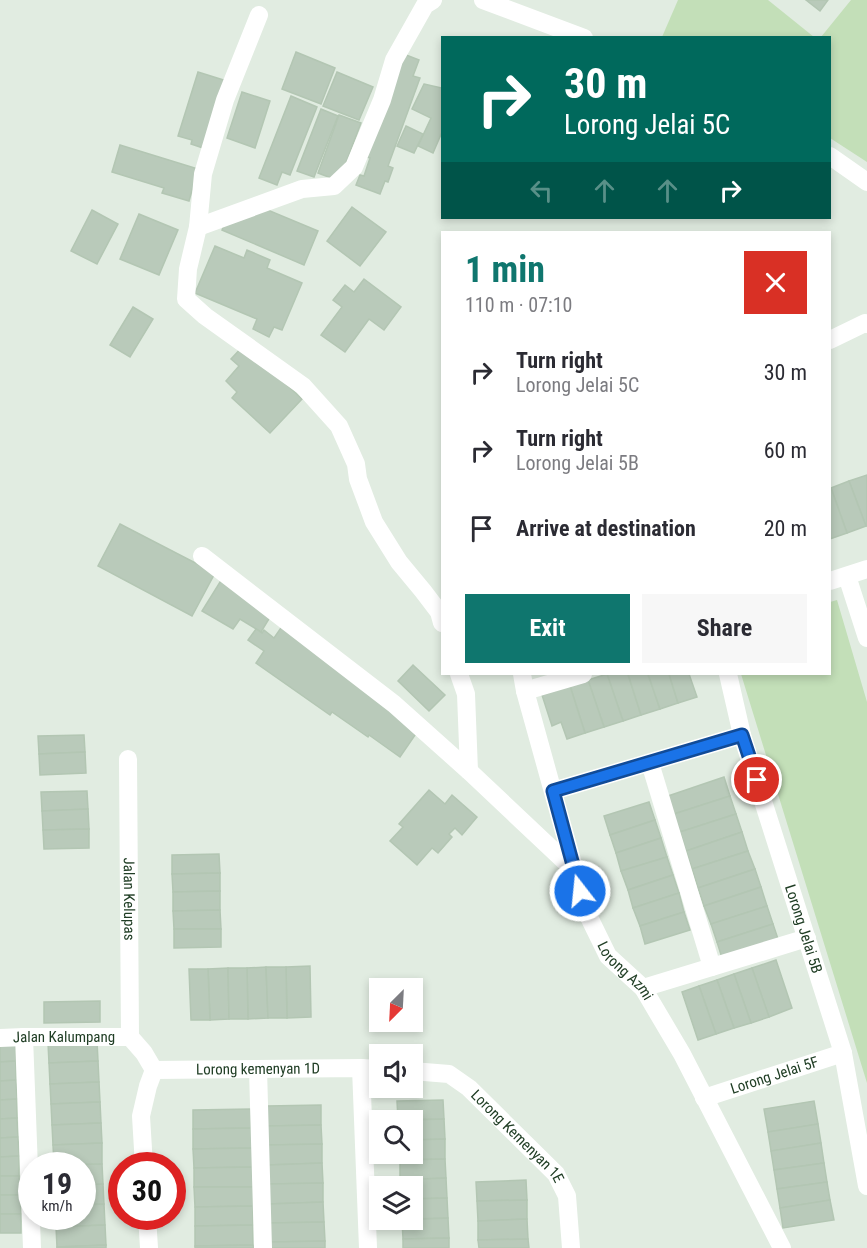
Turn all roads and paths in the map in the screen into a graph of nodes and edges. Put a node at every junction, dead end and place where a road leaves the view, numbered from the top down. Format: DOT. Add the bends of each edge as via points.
graph roads {
  1 [pos="433,0"];
  2 [pos="483,0"];
  3 [pos="259,15"];
  4 [pos="579,36"];
  5 [pos="831,157"];
  6 [pos="867,182"];
  7 [pos="198,227"];
  8 [pos="867,324"];
  9 [pos="831,340"];
  10 [pos="202,556"];
  11 [pos="867,569"];
  12 [pos="838,578"];
  13 [pos="441,619"];
  14 [pos="867,638"];
  15 [pos="459,675"];
  16 [pos="576,675"];
  17 [pos="728,675"];
  18 [pos="524,682"];
  19 [pos="742,735"];
  20 [pos="128,759"];
  21 [pos="650,762"];
  22 [pos="469,771"];
  23 [pos="553,791"];
  24 [pos="575,871"];
  25 [pos="807,938"];
  26 [pos="712,967"];
  27 [pos="643,988"];
  28 [pos="24,1037"];
  29 [pos="130,1037"];
  30 [pos="0,1038"];
  31 [pos="843,1053"];
  32 [pos="361,1068"];
  33 [pos="369,1068"];
  34 [pos="258,1069"];
  35 [pos="154,1070"];
  36 [pos="423,1072"];
  37 [pos="704,1098"];
  38 [pos="143,1152"];
  39 [pos="867,1186"];
  40 [pos="148,1230"];
  41 [pos="32,1248"];
  42 [pos="149,1248"];
  43 [pos="263,1248"];
  44 [pos="368,1248"];
  45 [pos="571,1248"];
  46 [pos="782,1248"];
  1 -- 7 [label="street" via="425,5 394,60 354,167 334,186 302,189"];
  2 -- 4 [label="street"];
  3 -- 7 [label="street" via="225,100 203,174"];
  5 -- 6 [label="street"];
  7 -- 13 [label="street" via="186,298 303,386 339,426 375,522"];
  8 -- 9 [label="street"];
  10 -- 22 [label="street" via="394,704"];
  11 -- 12 [label="street"];
  12 -- 14 [label="street"];
  15 -- 22 [label="street" via="466,694"];
  16 -- 18 [label="street"];
  17 -- 19 [label="street, Lorong Jelai 5B"];
  18 -- 23 [label="street, Lorong Azmi"];
  19 -- 21 [label="street"];
  19 -- 25 [label="street, Lorong Jelai 5B"];
  20 -- 29 [label="street, Jalan Kelupas"];
  21 -- 23 [label="street"];
  21 -- 26 [label="street"];
  22 -- 24 [label="street"];
  23 -- 24 [label="street, Lorong Azmi"];
  24 -- 27 [label="street, Lorong Azmi" via="586,911 608,956"];
  25 -- 26 [label="street"];
  25 -- 31 [label="street, Lorong Jelai 5B"];
  26 -- 27 [label="street"];
  27 -- 37 [label="street, Lorong Azmi"];
  28 -- 29 [label="street, Jalan Kalumpang"];
  28 -- 30 [label="street, Jalan Kalumpang"];
  28 -- 41 [label="street"];
  29 -- 35 [label="street"];
  31 -- 37 [label="street, Lorong Jelai 5F"];
  31 -- 39 [label="street, Lorong Jelai 5B"];
  32 -- 33 [label="street"];
  32 -- 34 [label="street, Lorong kemenyan 1D"];
  32 -- 44 [label="street"];
  34 -- 35 [label="street, Lorong kemenyan 1D"];
  34 -- 43 [label="street"];
  35 -- 38 [label="street" via="141,1116"];
  36 -- 45 [label="street, Lorong Kemenyan 1E" via="449,1074 469,1088 556,1174 567,1196"];
  37 -- 46 [label="street, Lorong Azmi"];
  40 -- 42 [label="street"];
}
